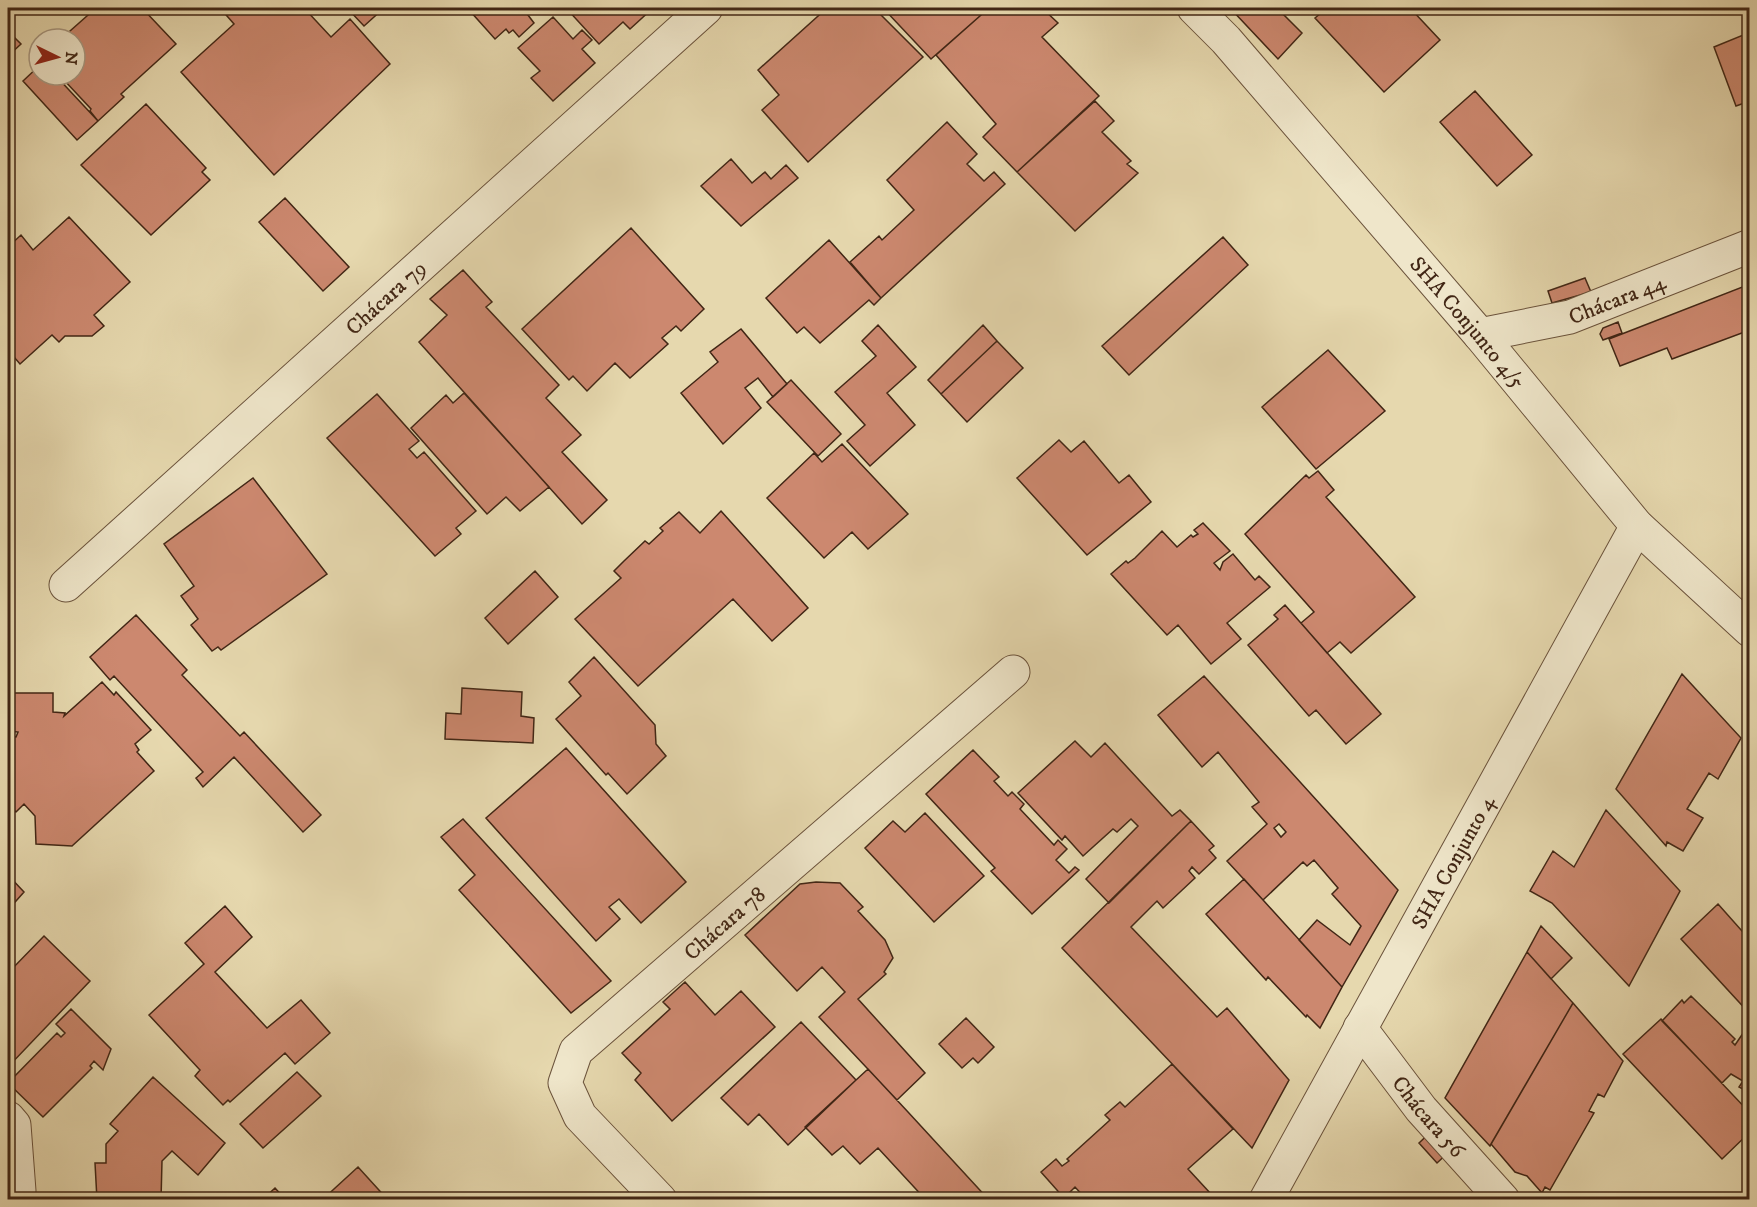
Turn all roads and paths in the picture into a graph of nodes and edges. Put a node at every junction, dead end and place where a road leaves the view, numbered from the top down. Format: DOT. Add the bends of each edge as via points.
graph roads {
  1 [pos="706,8"];
  2 [pos="1194,8"];
  3 [pos="1749,246"];
  4 [pos="1480,334"];
  5 [pos="1637,526"];
  6 [pos="66,585"];
  7 [pos="1749,630"];
  8 [pos="1012,672"];
  9 [pos="1360,1028"];
  10 [pos="8,1118"];
  11 [pos="16,1191"];
  12 [pos="660,1200"];
  13 [pos="1266,1200"];
  14 [pos="1503,1200"];
  1 -- 6 [label="street, Chácara 79"];
  2 -- 4 [label="street, SHA Conjunto 4/5"];
  3 -- 4 [label="street, Chácara 44" via="1570,317"];
  4 -- 5 [label="street, SHA Conjunto 4/5"];
  5 -- 7 [label="street, SHA Conjunto 4/5"];
  5 -- 9 [label="street, SHA Conjunto 4"];
  8 -- 12 [label="street, Chácara 78" via="576,1051 565,1083 580,1116"];
  9 -- 13 [label="street, SHA Conjunto 4"];
  9 -- 14 [label="street, Chácara 56" via="1421,1109"];
  10 -- 11 [label="street" via="14,1125"];
}
